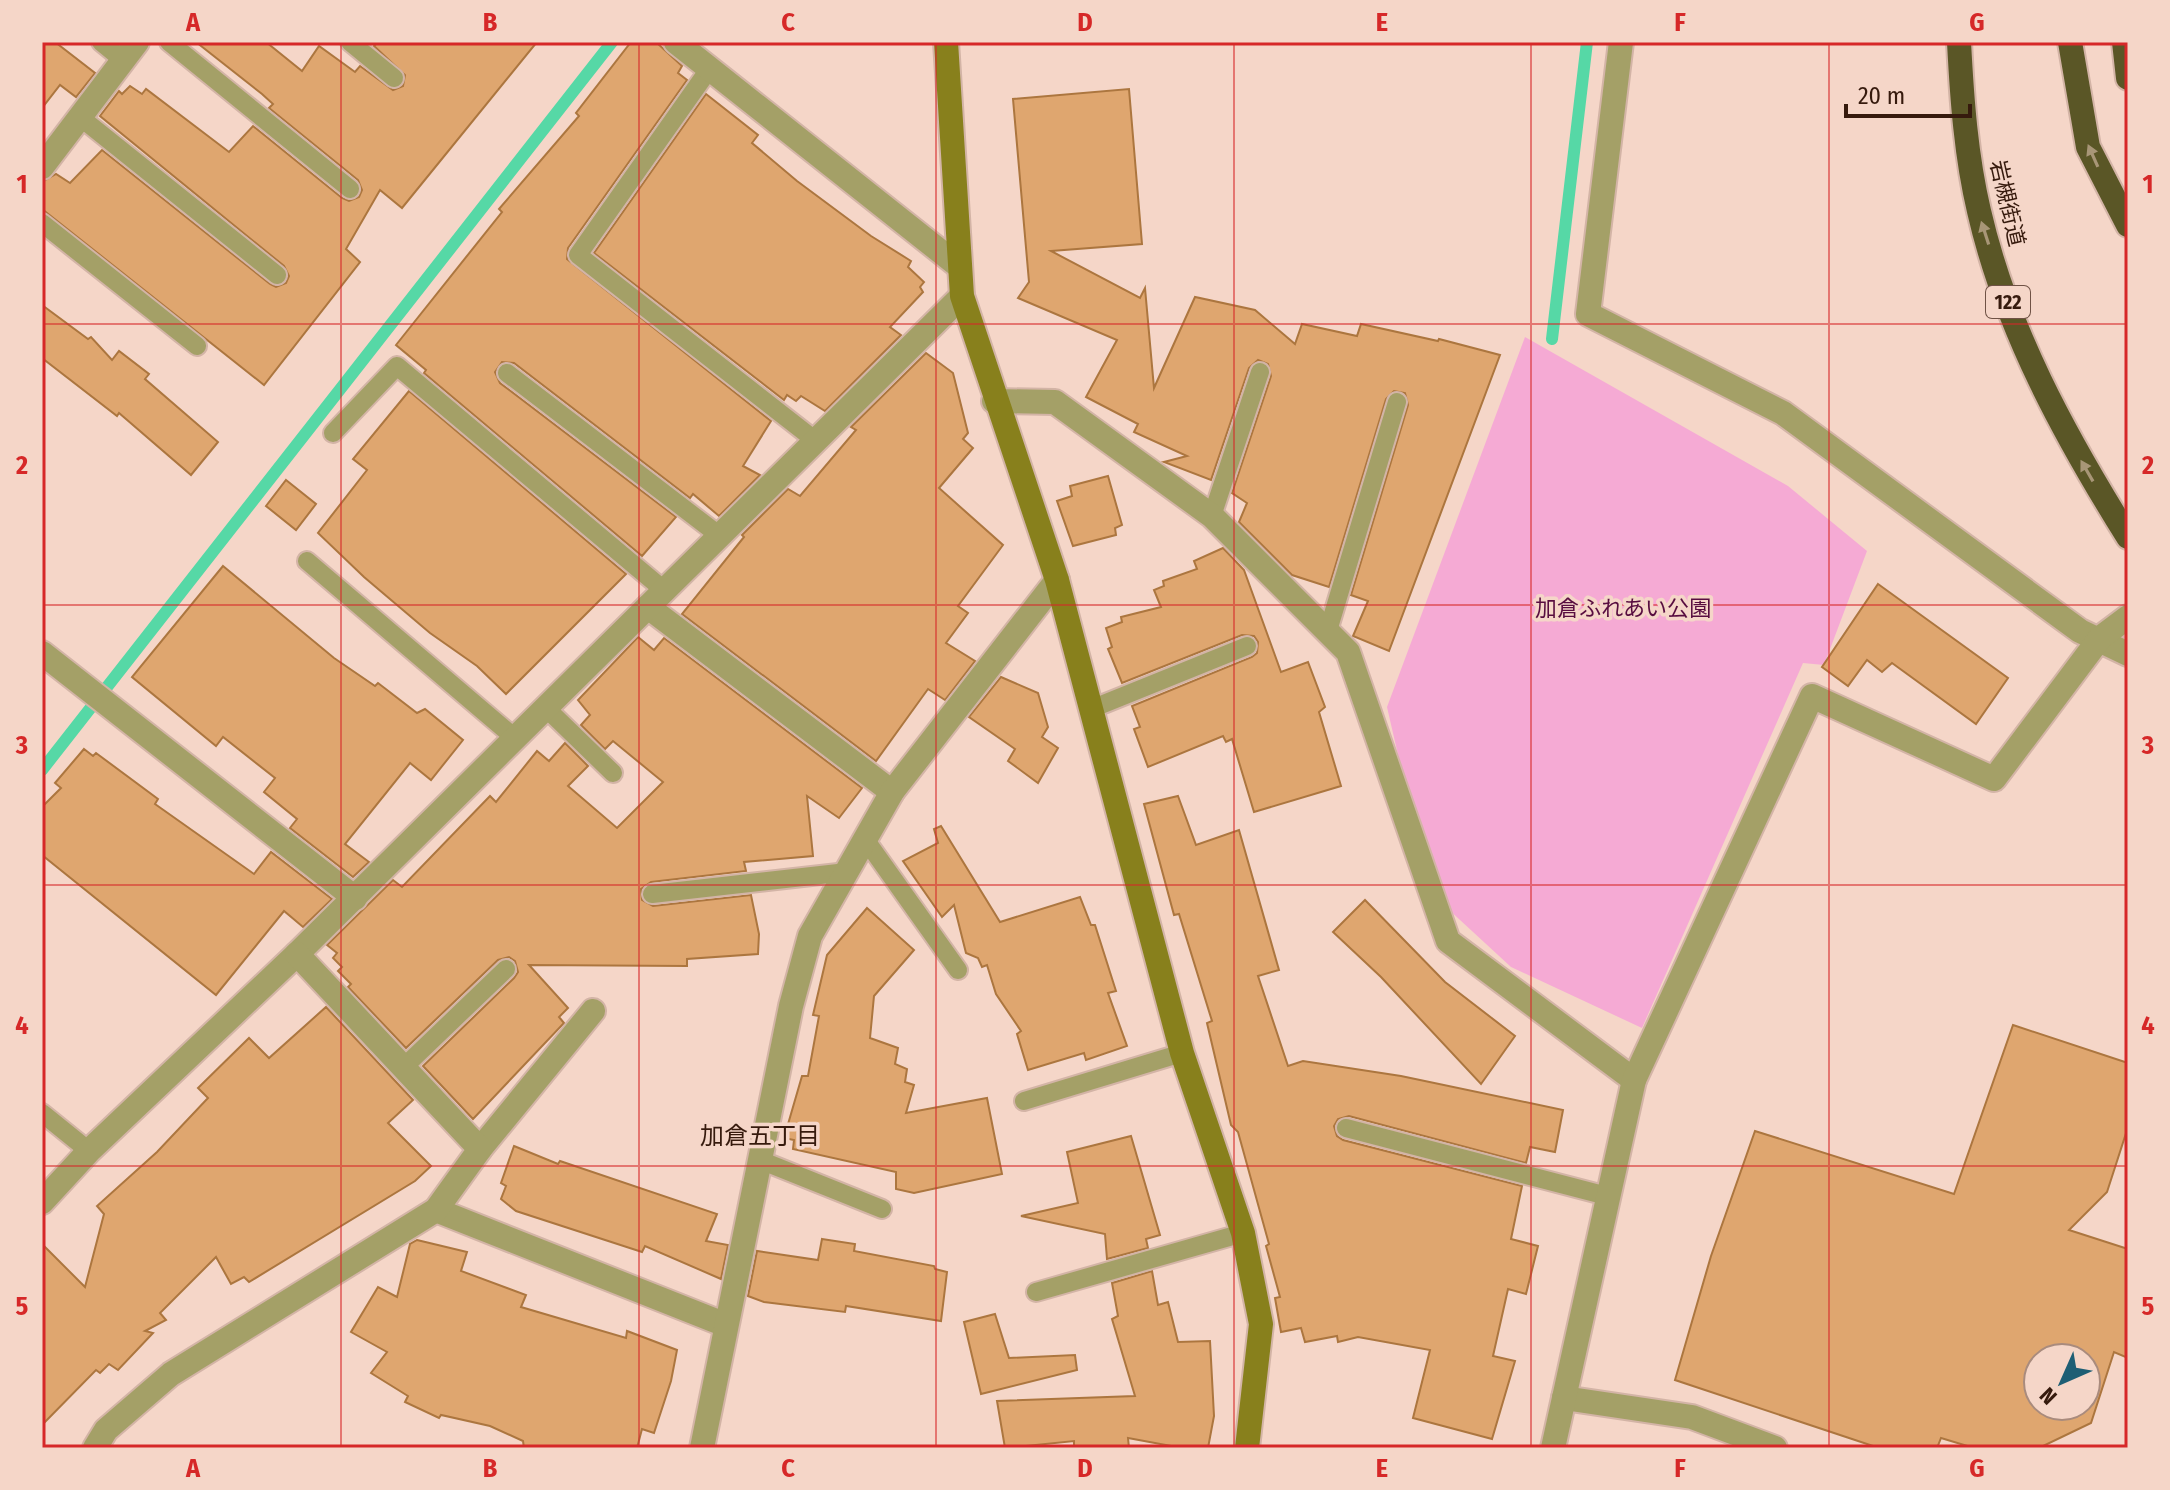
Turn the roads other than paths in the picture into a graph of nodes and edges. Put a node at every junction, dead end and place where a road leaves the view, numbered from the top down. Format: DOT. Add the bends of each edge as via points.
graph roads {
  1 [pos="101,42"];
  2 [pos="169,42"];
  3 [pos="350,42"];
  4 [pos="676,42"];
  5 [pos="946,42"];
  6 [pos="1621,42"];
  7 [pos="1959,42"];
  8 [pos="2070,42"];
  9 [pos="2124,42"];
  10 [pos="130,51"];
  11 [pos="710,68"];
  12 [pos="394,78"];
  13 [pos="2128,78"];
  14 [pos="80,117"];
  15 [pos="46,154"];
  16 [pos="350,189"];
  17 [pos="42,223"];
  18 [pos="2128,225"];
  19 [pos="960,267"];
  20 [pos="277,275"];
  21 [pos="962,296"];
  22 [pos="197,346"];
  23 [pos="1260,372"];
  24 [pos="507,373"];
  25 [pos="994,401"];
  26 [pos="1397,402"];
  27 [pos="333,433"];
  28 [pos="816,441"];
  29 [pos="1212,516"];
  30 [pos="720,536"];
  31 [pos="2128,537"];
  32 [pos="307,561"];
  33 [pos="1057,580"];
  34 [pos="656,599"];
  35 [pos="2128,617"];
  36 [pos="1327,634"];
  37 [pos="2100,638"];
  38 [pos="1247,646"];
  39 [pos="2128,654"];
  40 [pos="46,657"];
  41 [pos="546,708"];
  42 [pos="1091,709"];
  43 [pos="516,739"];
  44 [pos="613,773"];
  45 [pos="892,792"];
  46 [pos="865,839"];
  47 [pos="847,872"];
  48 [pos="652,894"];
  49 [pos="355,898"];
  50 [pos="297,954"];
  51 [pos="506,969"];
  52 [pos="958,970"];
  53 [pos="593,1011"];
  54 [pos="1182,1053"];
  55 [pos="405,1066"];
  56 [pos="1634,1080"];
  57 [pos="1024,1101"];
  58 [pos="42,1113"];
  59 [pos="1346,1128"];
  60 [pos="480,1149"];
  61 [pos="89,1151"];
  62 [pos="760,1160"];
  63 [pos="1607,1196"];
  64 [pos="42,1202"];
  65 [pos="882,1209"];
  66 [pos="436,1210"];
  67 [pos="1243,1233"];
  68 [pos="1036,1292"];
  69 [pos="726,1325"];
  70 [pos="1564,1398"];
  71 [pos="95,1448"];
  72 [pos="702,1448"];
  73 [pos="1247,1448"];
  74 [pos="1553,1448"];
  75 [pos="1775,1448"];
  1 -- 10 [label="lane"];
  2 -- 16 [label="lane"];
  3 -- 12 [label="lane"];
  4 -- 11 [label="street"];
  5 -- 19 [label="street"];
  6 -- 37 [label="street" via="1588,314 1783,413 2080,631"];
  31 -- 7 [label="highway, 岩槻街道 / 122, one-way" via="2044,392 2006,296 1979,212 1963,117"];
  18 -- 8 [label="highway, one-way" via="2088,147"];
  9 -- 13 [label="highway"];
  10 -- 14 [label="street"];
  11 -- 19 [label="street"];
  11 -- 28 [label="lane" via="578,255"];
  14 -- 15 [label="street"];
  14 -- 20 [label="lane"];
  17 -- 22 [label="lane"];
  19 -- 21 [label="street"];
  21 -- 25 [label="street"];
  21 -- 28 [label="street"];
  23 -- 29 [label="lane"];
  24 -- 30 [label="lane"];
  25 -- 29 [label="street" via="1055,402"];
  25 -- 33 [label="street"];
  26 -- 36 [label="lane"];
  27 -- 34 [label="lane" via="397,366"];
  28 -- 30 [label="street"];
  29 -- 36 [label="street"];
  30 -- 34 [label="street"];
  32 -- 43 [label="lane"];
  33 -- 42 [label="street"];
  33 -- 45 [label="street"];
  34 -- 41 [label="street"];
  34 -- 45 [label="street"];
  35 -- 37 [label="street"];
  36 -- 56 [label="street" via="1348,652 1448,941"];
  37 -- 39 [label="street"];
  37 -- 56 [label="street" via="1994,779 1812,696"];
  38 -- 42 [label="lane"];
  40 -- 49 [label="street"];
  41 -- 43 [label="street"];
  41 -- 44 [label="lane"];
  42 -- 54 [label="street"];
  43 -- 49 [label="street"];
  45 -- 46 [label="street"];
  46 -- 47 [label="street"];
  46 -- 52 [label="lane"];
  47 -- 48 [label="lane"];
  47 -- 62 [label="street" via="810,936"];
  49 -- 50 [label="street"];
  50 -- 55 [label="street"];
  50 -- 61 [label="street"];
  51 -- 55 [label="lane"];
  53 -- 60 [label="street"];
  54 -- 57 [label="lane"];
  54 -- 67 [label="street"];
  55 -- 60 [label="street"];
  56 -- 63 [label="street"];
  58 -- 61 [label="lane"];
  59 -- 63 [label="lane"];
  60 -- 66 [label="street"];
  61 -- 64 [label="street"];
  62 -- 65 [label="lane"];
  62 -- 69 [label="street"];
  63 -- 70 [label="street"];
  66 -- 69 [label="street"];
  66 -- 71 [label="street" via="171,1374 106,1430"];
  67 -- 68 [label="lane"];
  67 -- 73 [label="street" via="1261,1324"];
  69 -- 72 [label="street"];
  70 -- 74 [label="street"];
  70 -- 75 [label="street" via="1692,1417"];
}
